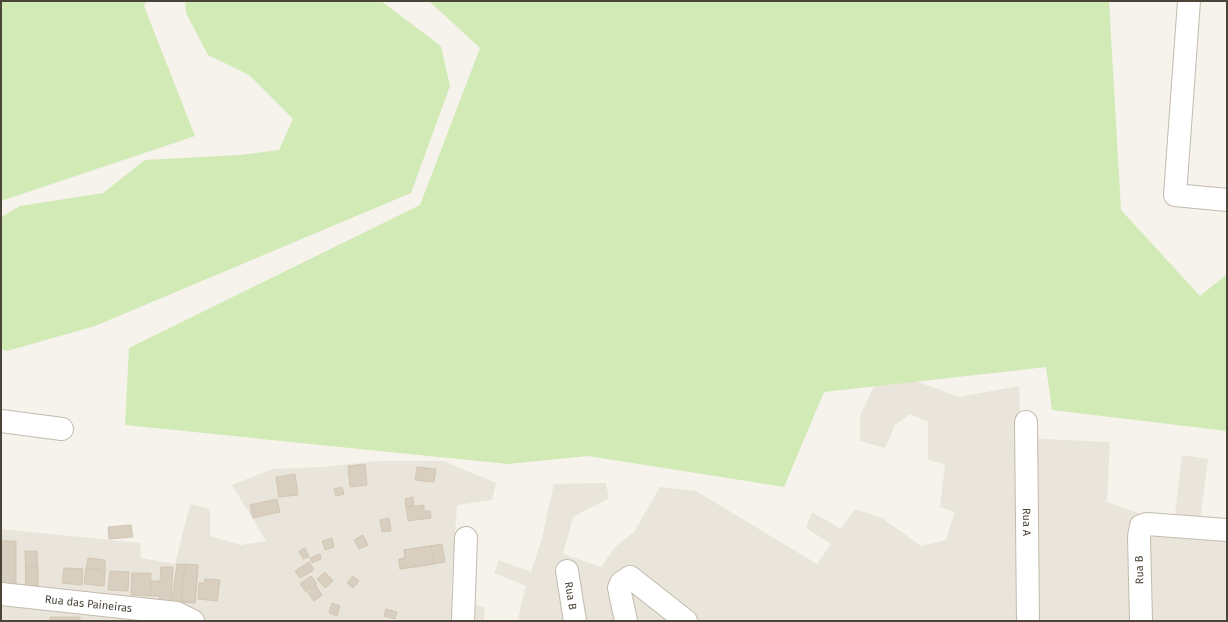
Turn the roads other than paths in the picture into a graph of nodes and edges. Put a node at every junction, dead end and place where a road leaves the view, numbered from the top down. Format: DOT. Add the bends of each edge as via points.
graph roads {
  1 [pos="1189,1"];
  2 [pos="1227,200"];
  3 [pos="1,421"];
  4 [pos="1026,422"];
  5 [pos="62,429"];
  6 [pos="1227,530"];
  7 [pos="466,538"];
  8 [pos="567,571"];
  9 [pos="1,594"];
  10 [pos="185,617"];
  11 [pos="463,621"];
  12 [pos="575,621"];
  13 [pos="626,621"];
  14 [pos="686,621"];
  15 [pos="1028,621"];
  16 [pos="1140,621"];
  1 -- 2 [label="street" via="1175,195"];
  3 -- 5 [label="street"];
  4 -- 15 [label="street, Rua A"];
  6 -- 16 [label="street, Rua B" via="1147,524 1141,526"];
  7 -- 11 [label="street"];
  8 -- 12 [label="street, Rua B"];
  9 -- 10 [label="street, Rua das Paineiras"];
  13 -- 14 [label="street" via="619,588 625,579 630,577"];
}
